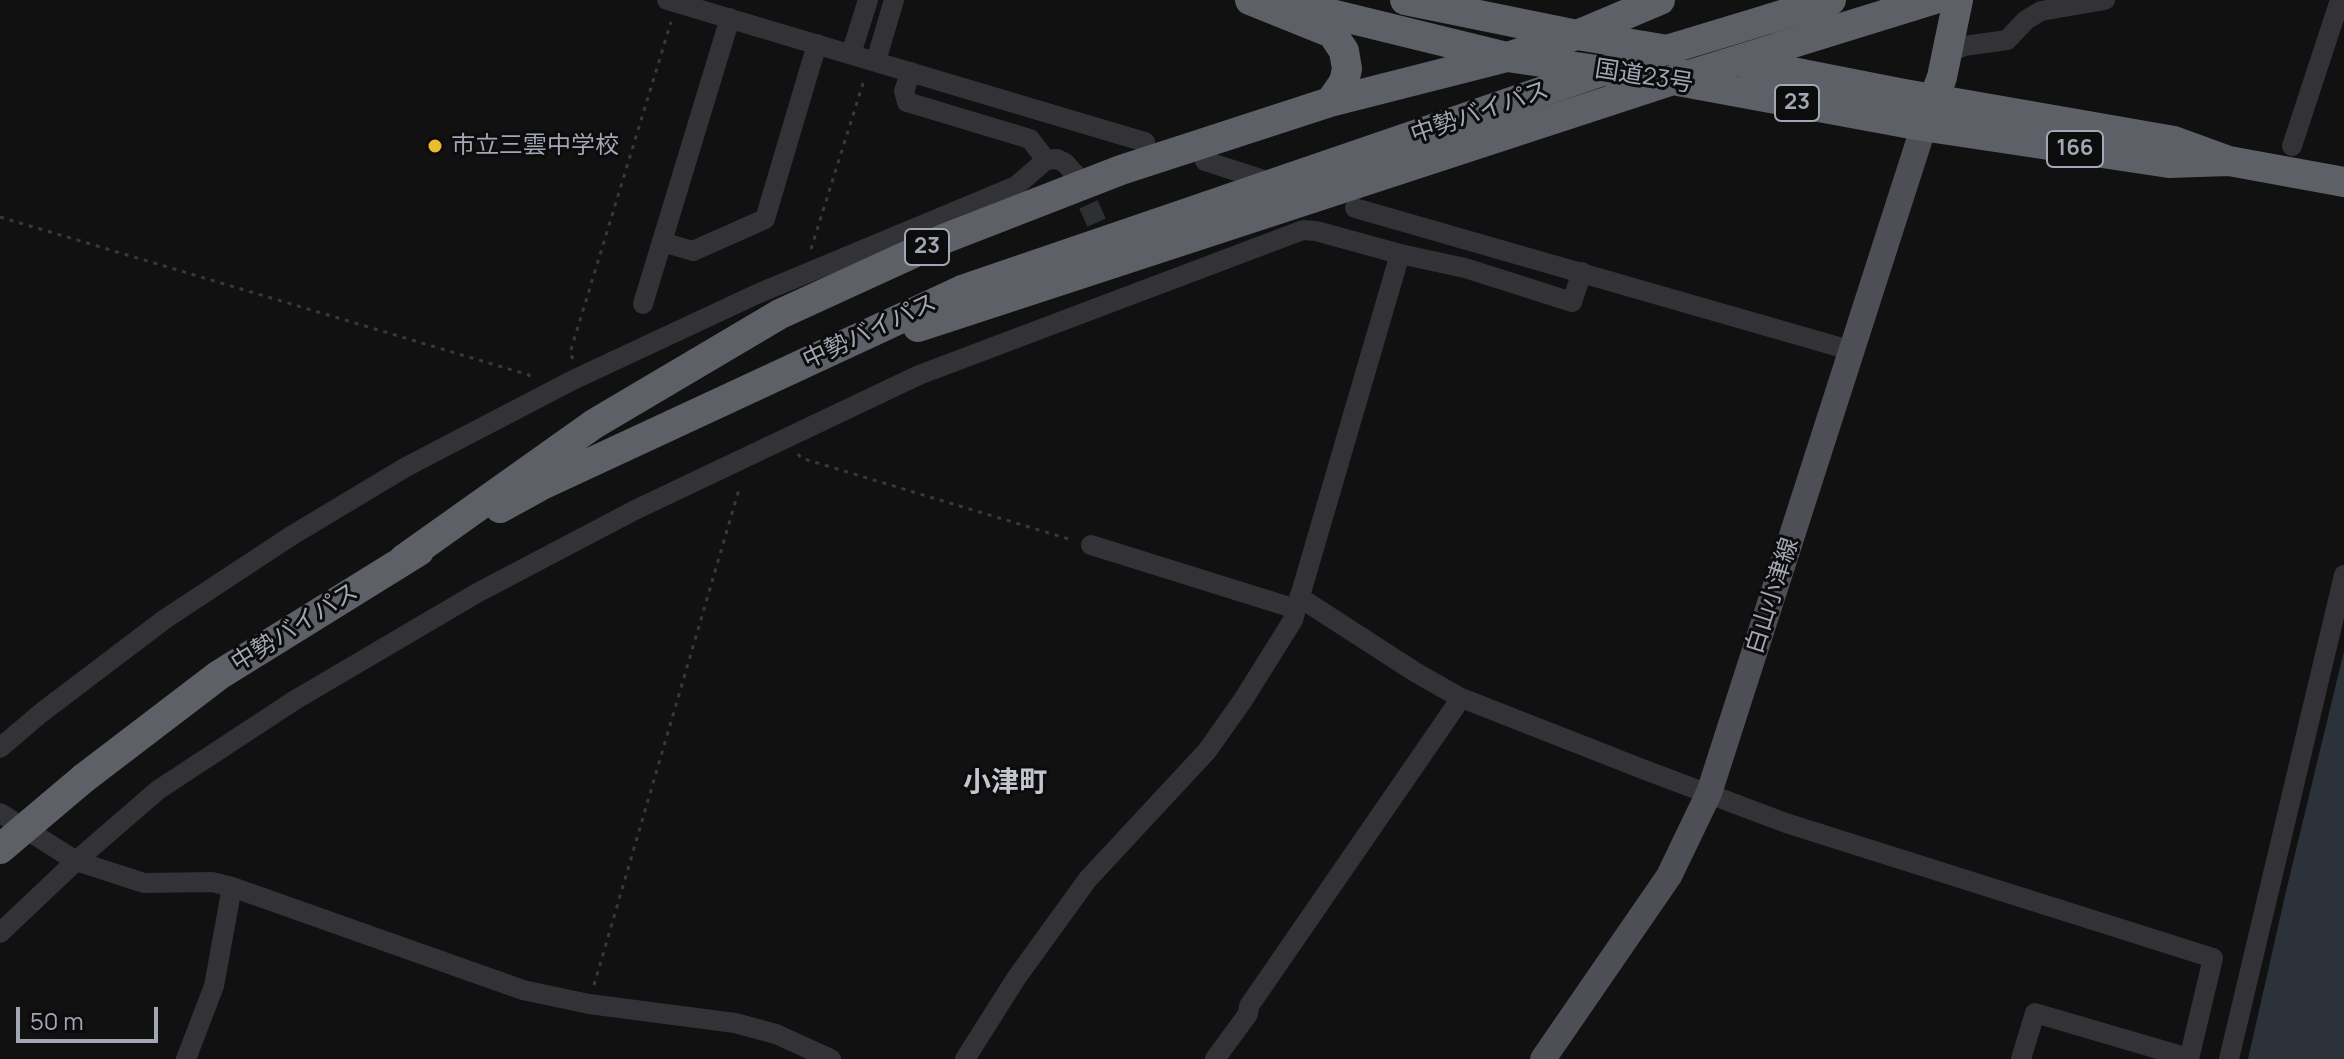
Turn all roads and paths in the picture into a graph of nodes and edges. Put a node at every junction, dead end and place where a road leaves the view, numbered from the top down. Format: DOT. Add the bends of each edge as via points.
graph roads {
  1 [pos="868,0"];
  2 [pos="881,0"];
  3 [pos="894,0"];
  4 [pos="1250,0"];
  5 [pos="1274,0"];
  6 [pos="1660,0"];
  7 [pos="1831,0"];
  8 [pos="2105,0"];
  9 [pos="2340,0"];
  10 [pos="672,1"];
  11 [pos="1422,2"];
  12 [pos="1949,2"];
  13 [pos="1628,11"];
  14 [pos="1467,13"];
  15 [pos="730,18"];
  16 [pos="1577,35"];
  17 [pos="1988,43"];
  18 [pos="817,44"];
  19 [pos="864,57"];
  20 [pos="1507,57"];
  21 [pos="1946,59"];
  22 [pos="1738,61"];
  23 [pos="911,72"];
  24 [pos="1673,80"];
  25 [pos="1330,102"];
  26 [pos="1928,112"];
  27 [pos="1145,142"];
  28 [pos="2292,146"];
  29 [pos="1046,160"];
  30 [pos="1205,161"];
  31 [pos="1075,174"];
  32 [pos="2344,182"];
  33 [pos="1286,187"];
  34 [pos="1355,208"];
  35 [pos="0,217"];
  36 [pos="662,242"];
  37 [pos="1400,254"];
  38 [pos="799,255"];
  39 [pos="1119,272"];
  40 [pos="1582,272"];
  41 [pos="1131,294"];
  42 [pos="643,304"];
  43 [pos="1853,351"];
  44 [pos="794,366"];
  45 [pos="577,368"];
  46 [pos="532,383"];
  47 [pos="784,439"];
  48 [pos="740,486"];
  49 [pos="1091,545"];
  50 [pos="404,559"];
  51 [pos="2344,575"];
  52 [pos="1297,603"];
  53 [pos="1459,697"];
  54 [pos="0,748"];
  55 [pos="1709,793"];
  56 [pos="0,813"];
  57 [pos="0,849"];
  58 [pos="76,861"];
  59 [pos="232,887"];
  60 [pos="0,933"];
  61 [pos="589,1004"];
  62 [pos="186,1059"];
  63 [pos="831,1059"];
  64 [pos="965,1059"];
  65 [pos="1215,1059"];
  66 [pos="1543,1059"];
  67 [pos="2021,1059"];
  68 [pos="2189,1059"];
  69 [pos="2229,1059"];
  1 -- 19 [label="street"];
  2 -- 19 [label="street"];
  3 -- 19 [label="street"];
  4 -- 25 [label="highway" via="1332,33 1344,51 1347,69"];
  5 -- 20 [label="highway, 国道23号 / 23"];
  6 -- 13 [label="highway, 23"];
  7 -- 44 [label="highway, 中勢バイパス / 23, bridge" via="1640,58 962,290"];
  8 -- 17 [label="street" via="2041,11 2007,40"];
  9 -- 28 [label="street"];
  10 -- 15 [label="street"];
  10 -- 45 [label="path" via="570,353"];
  11 -- 14 [label="highway, 国道23号 / 23"];
  12 -- 17 [label="street"];
  12 -- 21 [label="highway"];
  12 -- 22 [label="highway, 23"];
  13 -- 14 [label="highway, 23" via="1577,20"];
  13 -- 16 [label="highway, 23"];
  14 -- 16 [label="highway, 国道23号 / 23"];
  15 -- 18 [label="street"];
  15 -- 36 [label="street"];
  16 -- 20 [label="highway, 23"];
  16 -- 22 [label="highway, 国道23号 / 23"];
  17 -- 21 [label="street" via="1964,46"];
  18 -- 19 [label="street"];
  18 -- 36 [label="street" via="765,219 693,251"];
  19 -- 23 [label="street"];
  19 -- 38 [label="path" via="867,73 813,248"];
  20 -- 24 [label="highway, 国道23号 / 23"];
  20 -- 25 [label="highway, 23"];
  21 -- 26 [label="highway"];
  22 -- 24 [label="highway, 23"];
  22 -- 26 [label="highway, 国道23号 / 23"];
  23 -- 27 [label="street"];
  23 -- 29 [label="street" via="904,91 907,102 1030,139"];
  24 -- 26 [label="highway, 国道23号 / 23"];
  24 -- 44 [label="highway, 23"];
  25 -- 50 [label="highway, 23" via="1106,176 946,238 780,314 585,429"];
  26 -- 32 [label="highway, 166" via="2174,141 2229,161"];
  26 -- 43 [label="main road, 白山小津線"];
  29 -- 31 [label="street" via="1057,159"];
  29 -- 54 [label="street" via="1016,186 743,301 573,380 406,467 165,619"];
  30 -- 33 [label="street"];
  34 -- 40 [label="street"];
  35 -- 46 [label="path" via="529,375"];
  36 -- 42 [label="street"];
  37 -- 40 [label="street" via="1572,302"];
  37 -- 41 [label="street" via="1303,230"];
  37 -- 52 [label="street"];
  39 -- 41 [label="street"];
  40 -- 43 [label="street"];
  41 -- 47 [label="street" via="919,375"];
  43 -- 55 [label="main road, 白山小津線"];
  44 -- 50 [label="highway, 中勢バイパス / 23" via="540,486"];
  47 -- 49 [label="path" via="801,458"];
  47 -- 58 [label="street" via="477,593 295,700 158,790"];
  48 -- 61 [label="path"];
  49 -- 52 [label="street"];
  50 -- 57 [label="highway, 中勢バイパス / 23, bridge" via="219,675"];
  51 -- 69 [label="street"];
  52 -- 53 [label="street"];
  52 -- 64 [label="street" via="1293,620 1207,751 1088,879"];
  53 -- 55 [label="street"];
  53 -- 65 [label="street"];
  55 -- 66 [label="main road, 白山小津線" via="1669,876"];
  55 -- 68 [label="street" via="1786,823 2213,958"];
  56 -- 58 [label="street"];
  58 -- 59 [label="street" via="144,883 212,882"];
  58 -- 60 [label="street"];
  59 -- 61 [label="street" via="523,990"];
  59 -- 62 [label="street" via="214,986"];
  61 -- 63 [label="street" via="735,1023 776,1034"];
  67 -- 68 [label="street" via="2035,1013"];
}
